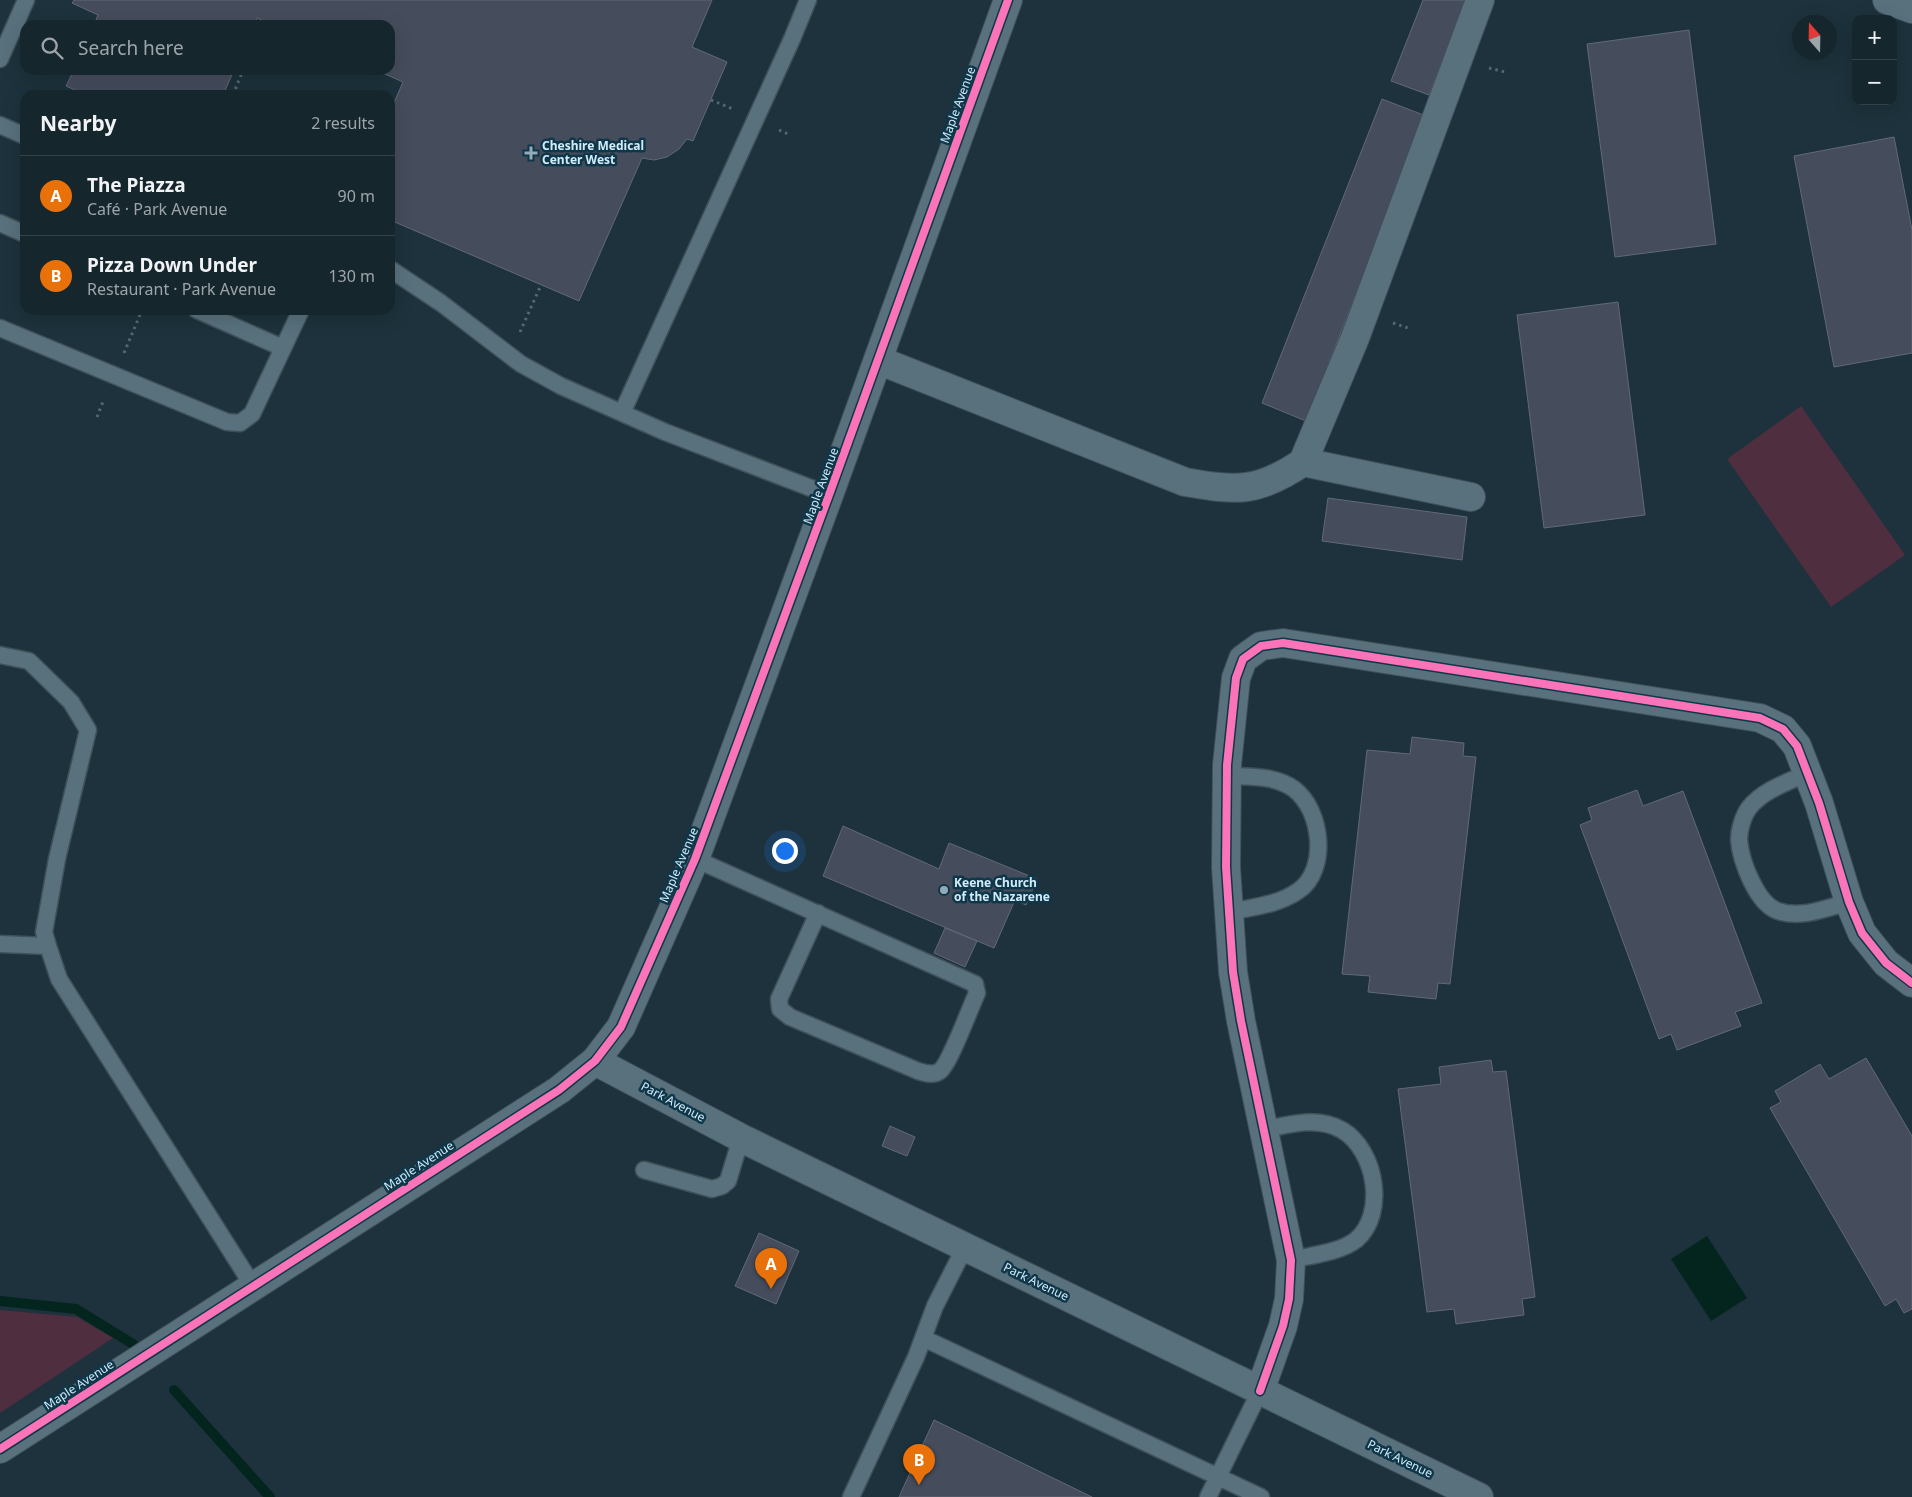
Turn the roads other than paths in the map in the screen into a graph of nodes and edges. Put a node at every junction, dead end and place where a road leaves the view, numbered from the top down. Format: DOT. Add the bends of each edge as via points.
graph roads {
  1 [pos="26,0"];
  2 [pos="808,0"];
  3 [pos="1008,0"];
  4 [pos="1480,0"];
  5 [pos="1887,0"];
  6 [pos="1912,9"];
  7 [pos="0,58"];
  8 [pos="0,124"];
  9 [pos="20,134"];
  10 [pos="0,223"];
  11 [pos="20,232"];
  12 [pos="395,272"];
  13 [pos="208,315"];
  14 [pos="299,315"];
  15 [pos="0,328"];
  16 [pos="283,348"];
  17 [pos="878,360"];
  18 [pos="622,412"];
  19 [pos="1303,462"];
  20 [pos="829,495"];
  21 [pos="1471,497"];
  22 [pos="0,655"];
  23 [pos="1808,773"];
  24 [pos="1227,776"];
  25 [pos="696,859"];
  26 [pos="1849,902"];
  27 [pos="818,912"];
  28 [pos="1229,912"];
  29 [pos="0,944"];
  30 [pos="48,946"];
  31 [pos="1912,983"];
  32 [pos="595,1061"];
  33 [pos="1264,1130"];
  34 [pos="741,1138"];
  35 [pos="644,1170"];
  36 [pos="965,1247"];
  37 [pos="1291,1260"];
  38 [pos="253,1286"];
  39 [pos="923,1338"];
  40 [pos="1260,1391"];
  41 [pos="0,1449"];
  42 [pos="1217,1477"];
  43 [pos="1474,1496"];
  44 [pos="851,1497"];
  45 [pos="1208,1497"];
  46 [pos="1261,1497"];
  1 -- 7 [label="lane"];
  2 -- 18 [label="lane"];
  3 -- 17 [label="street, Maple Avenue"];
  4 -- 19 [label="street" via="1355,338"];
  5 -- 6 [label="street"];
  8 -- 9 [label="lane"];
  10 -- 11 [label="lane"];
  12 -- 18 [label="lane" via="521,364 561,386"];
  13 -- 16 [label="lane"];
  14 -- 16 [label="lane"];
  15 -- 16 [label="lane" via="227,422 240,423 252,414"];
  17 -- 19 [label="street" via="1185,482 1223,488 1258,486 1283,476"];
  17 -- 20 [label="street, Maple Avenue"];
  18 -- 20 [label="lane"];
  19 -- 21 [label="street"];
  20 -- 25 [label="street, Maple Avenue"];
  22 -- 30 [label="lane" via="29,661 72,702 88,730 57,859 44,932"];
  23 -- 24 [label="street" via="1796,746 1783,729 1760,718 1283,643 1261,646 1244,658 1236,678"];
  23 -- 26 [label="street"];
  23 -- 26 [label="lane" via="1765,793 1748,808 1741,824 1739,841 1744,860 1753,886 1767,905 1778,911 1809,913"];
  24 -- 28 [label="street"];
  24 -- 28 [label="lane" via="1270,778 1294,789 1311,812 1318,850 1316,866 1300,890 1268,904"];
  25 -- 27 [label="lane"];
  25 -- 32 [label="street, Maple Avenue" via="621,1027"];
  26 -- 31 [label="street" via="1862,933 1886,963"];
  27 -- 27 [label="lane" via="975,984 977,993 948,1060 939,1072 928,1074 790,1017 780,1009 779,999"];
  28 -- 33 [label="street" via="1233,972"];
  29 -- 30 [label="lane"];
  30 -- 38 [label="lane" via="59,979"];
  32 -- 34 [label="street, Park Avenue"];
  32 -- 38 [label="street, Maple Avenue" via="559,1090"];
  33 -- 37 [label="street"];
  33 -- 37 [label="lane" via="1310,1122 1333,1126 1344,1131 1356,1143 1373,1179 1375,1199 1366,1230 1338,1249"];
  34 -- 35 [label="lane" via="728,1181 722,1186 712,1189"];
  34 -- 36 [label="street, Park Avenue"];
  36 -- 39 [label="lane" via="935,1306"];
  36 -- 40 [label="street, Park Avenue"];
  37 -- 40 [label="street" via="1289,1299 1283,1326"];
  38 -- 41 [label="street, Maple Avenue"];
  39 -- 42 [label="lane"];
  39 -- 44 [label="lane"];
  40 -- 42 [label="lane"];
  40 -- 43 [label="street, Park Avenue"];
  42 -- 45 [label="lane"];
  42 -- 46 [label="lane"];
}
